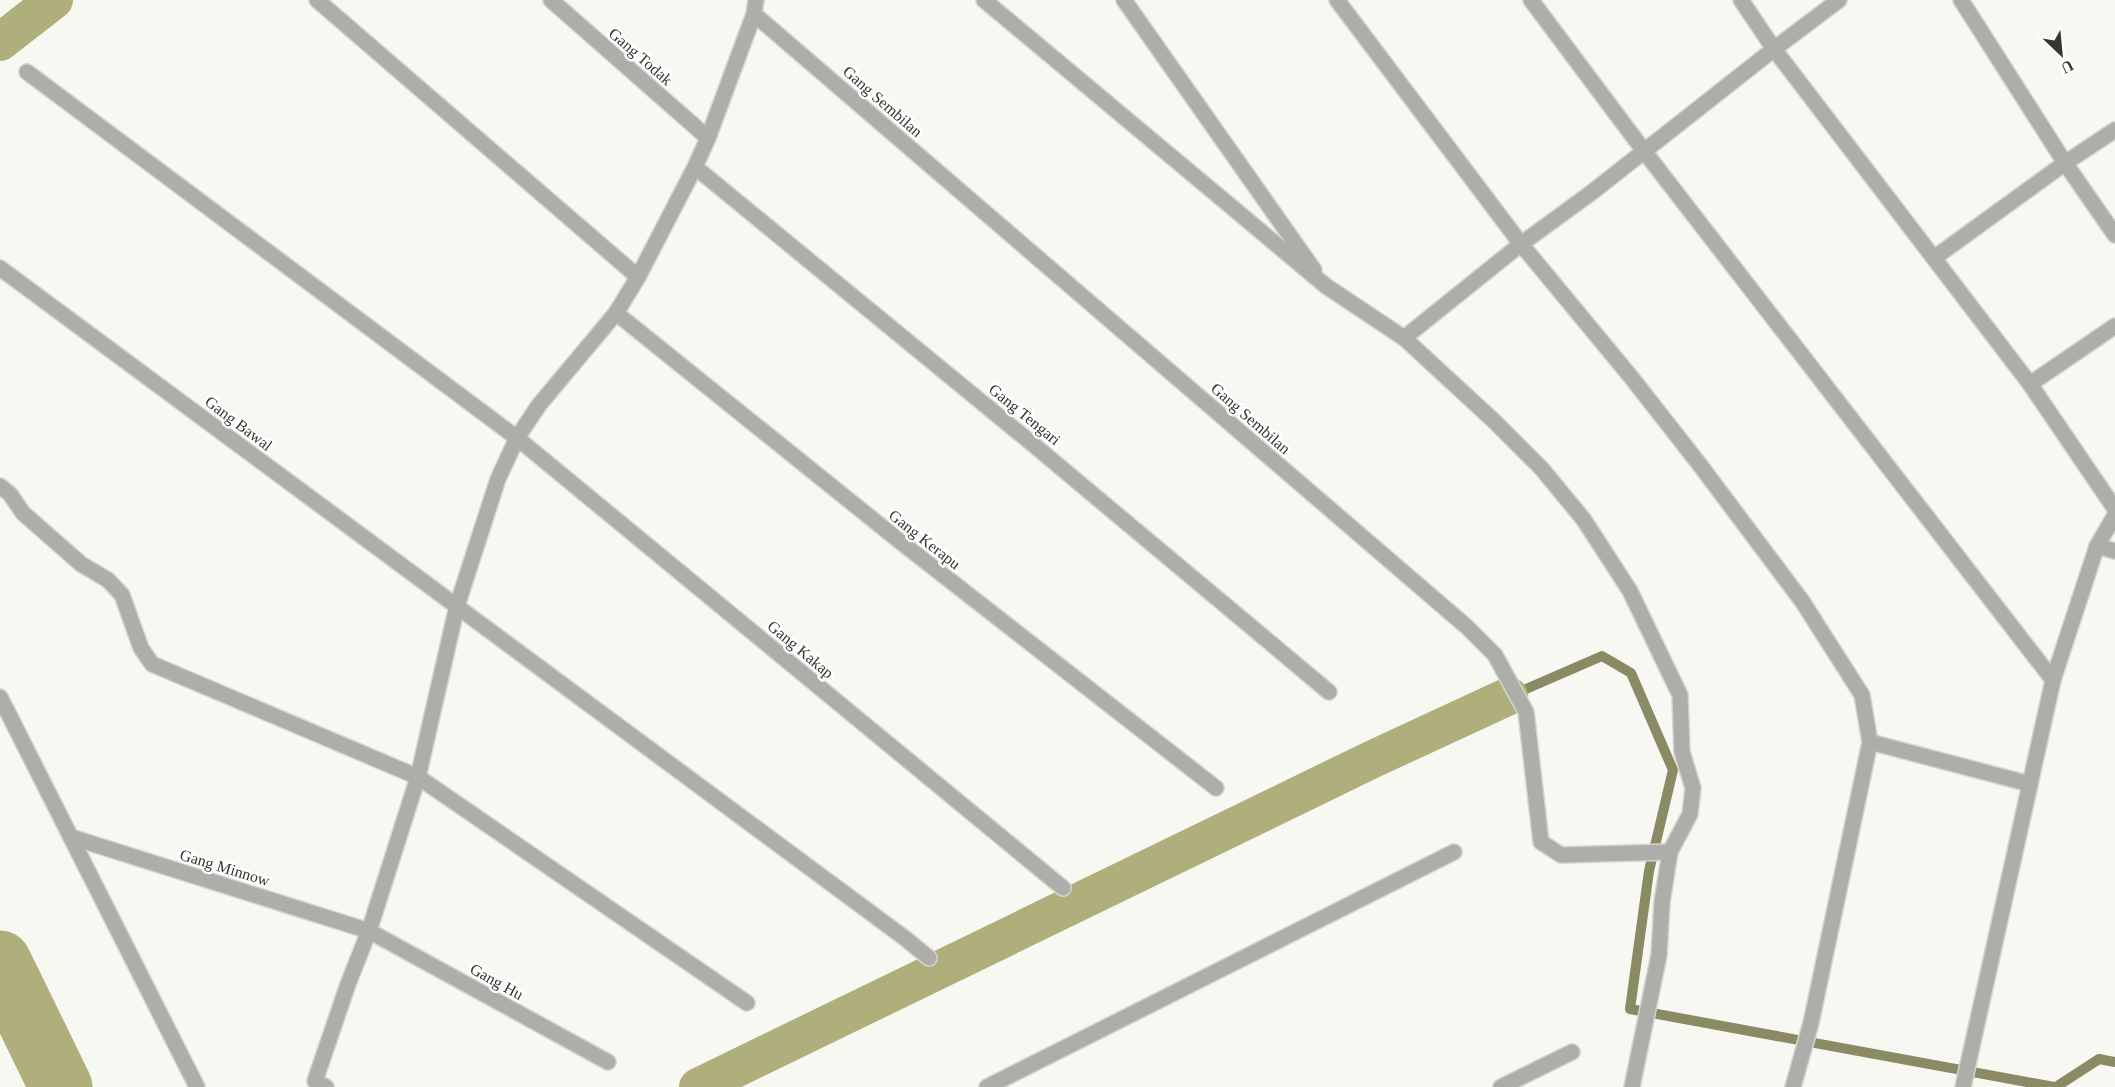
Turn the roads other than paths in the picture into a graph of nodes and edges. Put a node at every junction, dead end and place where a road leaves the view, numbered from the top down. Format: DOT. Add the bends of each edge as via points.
graph roads {
  1 [pos="316,0"];
  2 [pos="551,0"];
  3 [pos="984,0"];
  4 [pos="1124,0"];
  5 [pos="1337,0"];
  6 [pos="1531,0"];
  7 [pos="1741,0"];
  8 [pos="1839,0"];
  9 [pos="1962,0"];
  10 [pos="755,7"];
  11 [pos="1774,49"];
  12 [pos="27,72"];
  13 [pos="2115,130"];
  14 [pos="708,138"];
  15 [pos="1644,151"];
  16 [pos="2065,163"];
  17 [pos="695,167"];
  18 [pos="2115,235"];
  19 [pos="1521,244"];
  20 [pos="1934,258"];
  21 [pos="0,268"];
  22 [pos="638,277"];
  23 [pos="1326,286"];
  24 [pos="616,313"];
  25 [pos="2115,326"];
  26 [pos="1404,338"];
  27 [pos="2030,384"];
  28 [pos="517,438"];
  29 [pos="0,486"];
  30 [pos="2115,509"];
  31 [pos="2115,515"];
  32 [pos="2097,546"];
  33 [pos="2115,551"];
  34 [pos="457,606"];
  35 [pos="2053,680"];
  36 [pos="1329,692"];
  37 [pos="0,697"];
  38 [pos="1870,742"];
  39 [pos="418,777"];
  40 [pos="2030,784"];
  41 [pos="1216,788"];
  42 [pos="71,837"];
  43 [pos="1454,852"];
  44 [pos="1657,853"];
  45 [pos="1063,888"];
  46 [pos="369,931"];
  47 [pos="928,958"];
  48 [pos="747,1003"];
  49 [pos="1572,1052"];
  50 [pos="608,1062"];
  51 [pos="318,1085"];
  52 [pos="197,1087"];
  53 [pos="987,1087"];
  54 [pos="1501,1087"];
  55 [pos="1632,1087"];
  56 [pos="1793,1087"];
  57 [pos="1963,1087"];
  1 -- 22 [label="street"];
  2 -- 14 [label="street, Gang Todak"];
  3 -- 23 [label="street"];
  4 -- 23 [label="street"];
  5 -- 19 [label="street"];
  6 -- 15 [label="street"];
  7 -- 11 [label="street"];
  8 -- 11 [label="street"];
  9 -- 16 [label="street"];
  10 -- 14 [label="street"];
  10 -- 44 [label="street, Gang Sembilan" via="1495,655 1526,712 1541,842 1561,855"];
  11 -- 15 [label="street"];
  11 -- 20 [label="street"];
  12 -- 28 [label="street, Gang Kakap"];
  13 -- 16 [label="street"];
  14 -- 17 [label="street"];
  15 -- 19 [label="street"];
  15 -- 35 [label="street"];
  16 -- 18 [label="street"];
  16 -- 20 [label="street"];
  17 -- 22 [label="street"];
  17 -- 36 [label="street, Gang Tengari"];
  19 -- 26 [label="street"];
  19 -- 38 [label="street" via="1652,404 1802,601 1862,695"];
  20 -- 27 [label="street"];
  21 -- 34 [label="street, Gang Bawal"];
  22 -- 24 [label="street"];
  23 -- 26 [label="street"];
  24 -- 28 [label="street" via="539,405"];
  24 -- 41 [label="street, Gang Kerapu"];
  25 -- 27 [label="street"];
  26 -- 44 [label="street" via="1542,469 1584,520 1629,591 1680,695 1683,752 1693,788 1690,814"];
  27 -- 30 [label="street"];
  28 -- 34 [label="street" via="498,479"];
  28 -- 45 [label="street, Gang Kakap"];
  29 -- 39 [label="street" via="39,528 122,595 141,648 152,664"];
  31 -- 32 [label="street"];
  32 -- 33 [label="street"];
  32 -- 35 [label="street"];
  34 -- 39 [label="street"];
  34 -- 47 [label="street, Gang Bawal"];
  35 -- 40 [label="street"];
  37 -- 42 [label="street"];
  38 -- 40 [label="street"];
  38 -- 56 [label="street" via="1811,1023"];
  39 -- 46 [label="street"];
  39 -- 48 [label="street"];
  40 -- 57 [label="street"];
  42 -- 46 [label="street, Gang Minnow"];
  42 -- 52 [label="street"];
  43 -- 53 [label="street"];
  44 -- 55 [label="street" via="1662,902 1659,955"];
  46 -- 50 [label="street, Gang Hu"];
  46 -- 51 [label="street" via="348,984"];
  49 -- 54 [label="street"];
}
